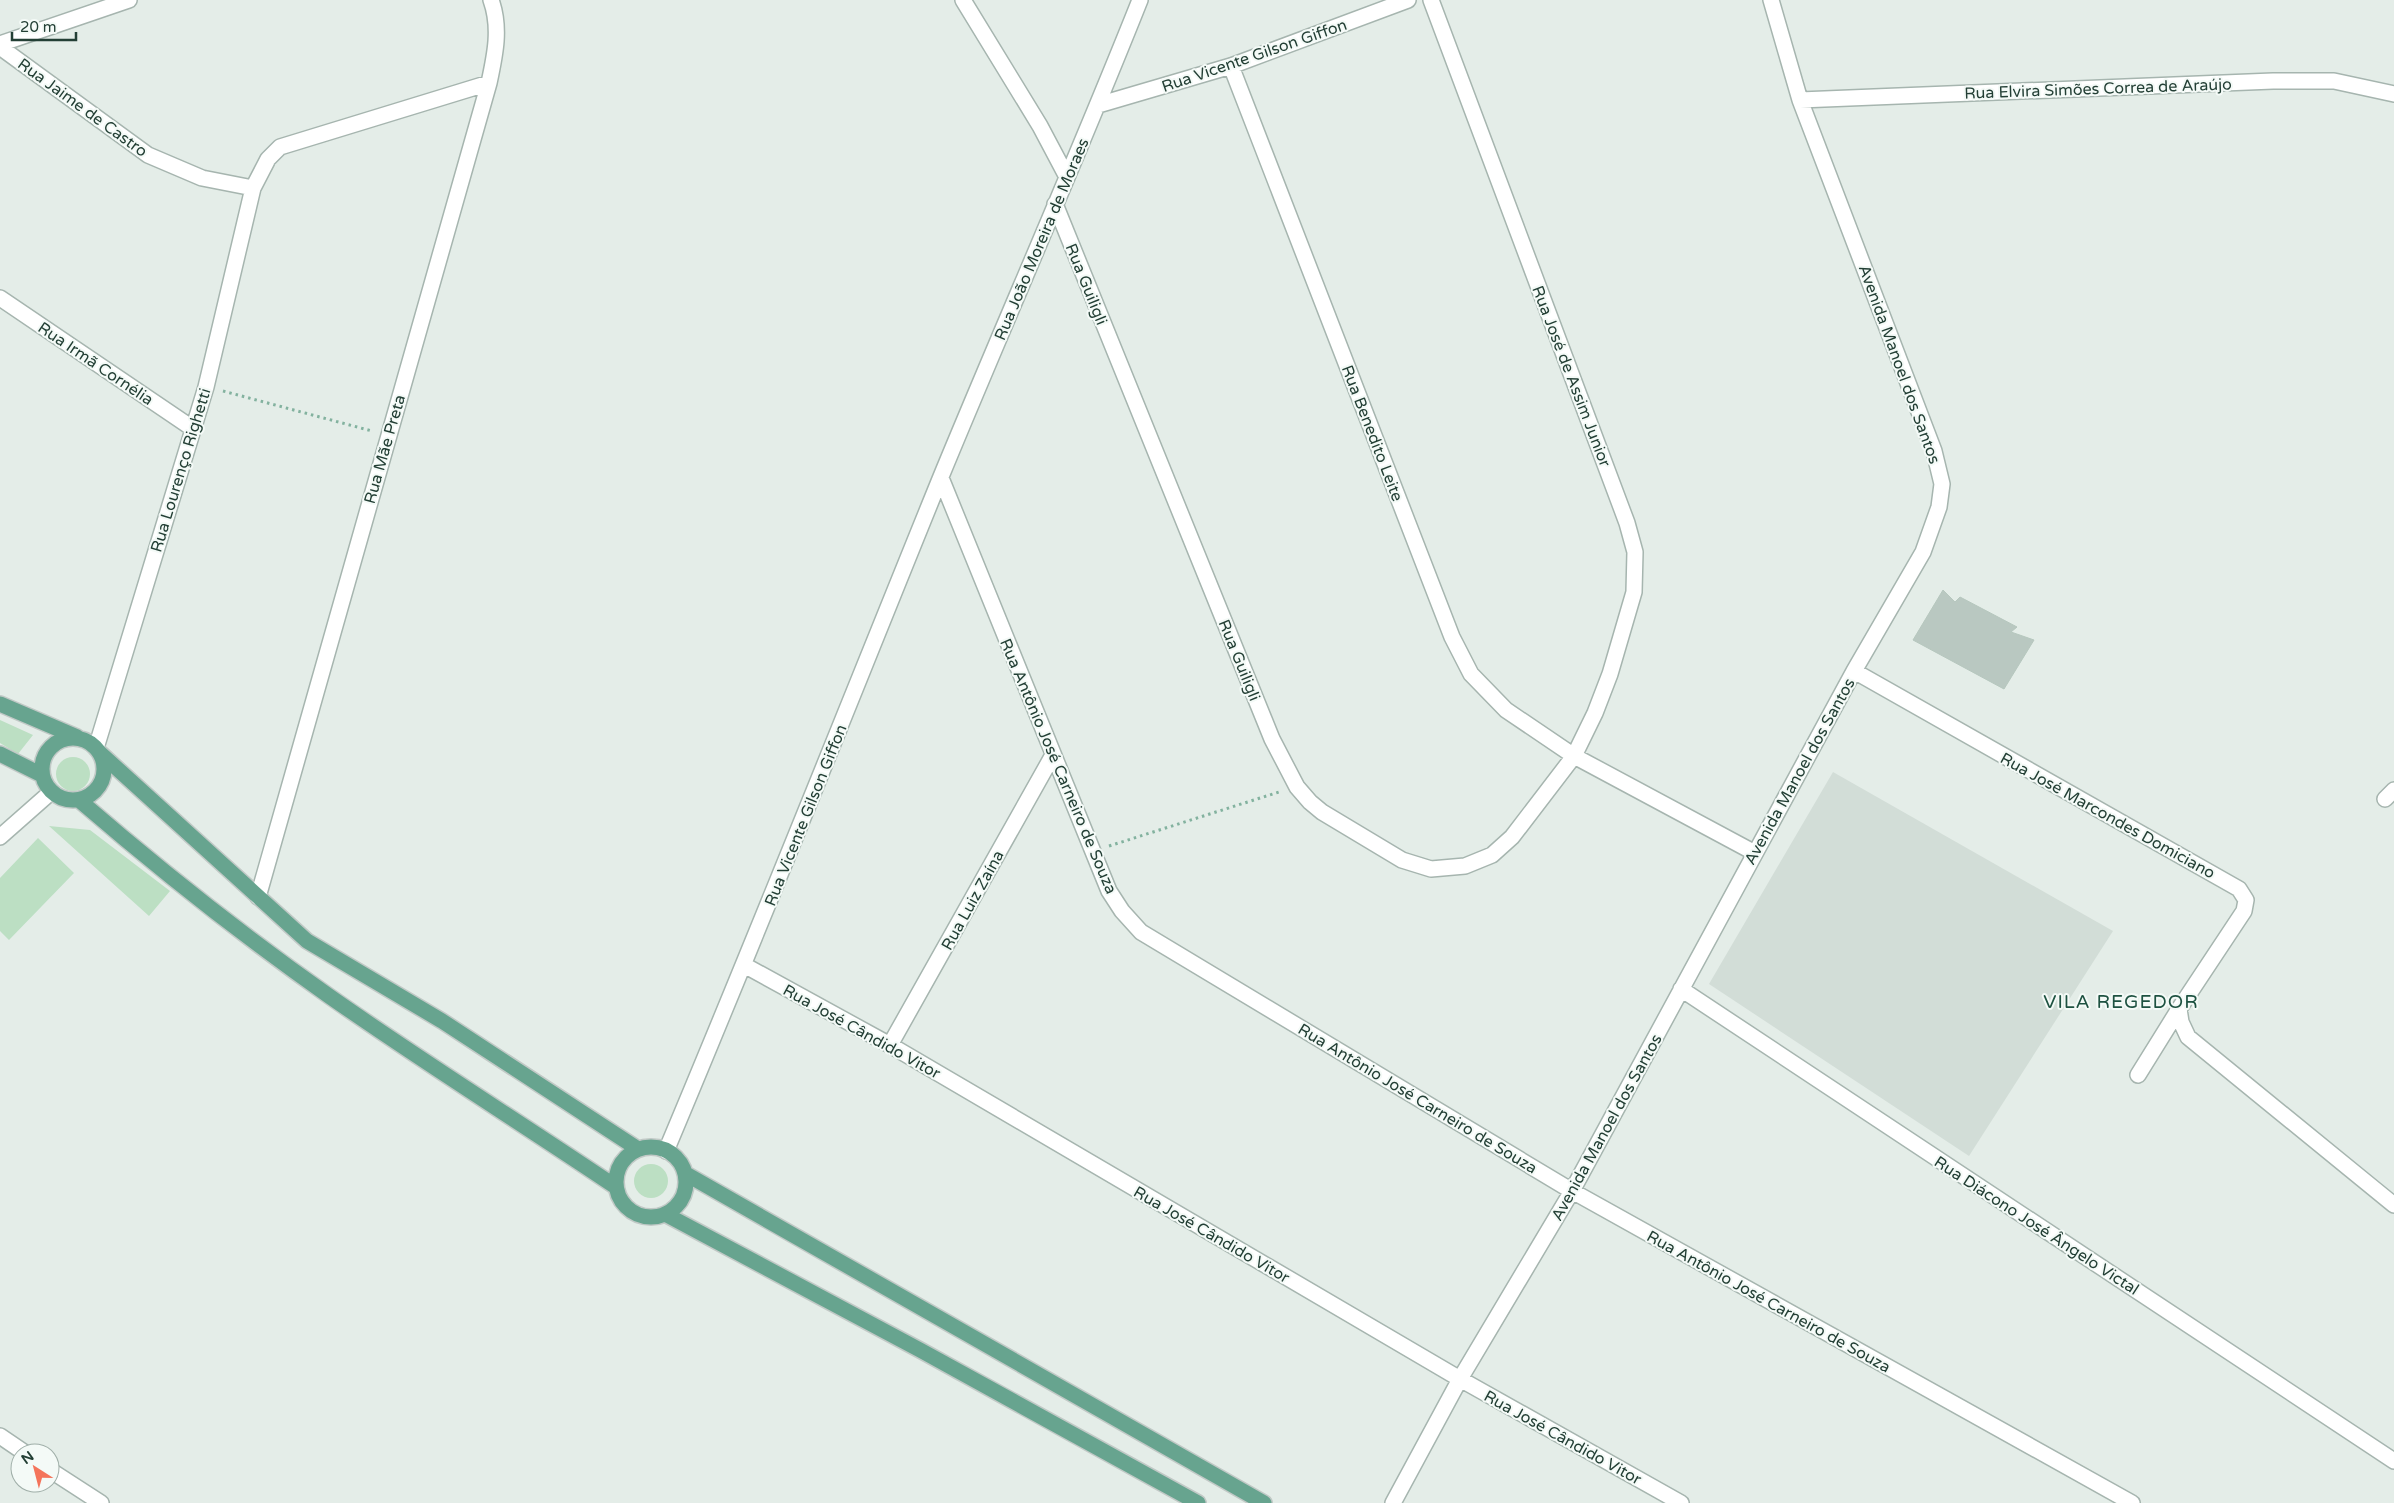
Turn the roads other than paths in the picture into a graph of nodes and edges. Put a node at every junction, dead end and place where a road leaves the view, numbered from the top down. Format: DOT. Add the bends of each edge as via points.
graph roads {
  1 [pos="129,0"];
  2 [pos="491,0"];
  3 [pos="963,0"];
  4 [pos="1140,0"];
  5 [pos="1431,0"];
  6 [pos="1771,0"];
  7 [pos="1405,1"];
  8 [pos="0,45"];
  9 [pos="1231,66"];
  10 [pos="489,83"];
  11 [pos="2394,94"];
  12 [pos="1800,100"];
  13 [pos="1098,105"];
  14 [pos="1067,177"];
  15 [pos="253,188"];
  16 [pos="1055,204"];
  17 [pos="0,298"];
  18 [pos="192,428"];
  19 [pos="941,478"];
  20 [pos="1854,672"];
  21 [pos="0,704"];
  22 [pos="80,739"];
  23 [pos="98,751"];
  24 [pos="0,754"];
  25 [pos="1053,755"];
  26 [pos="1574,756"];
  27 [pos="42,776"];
  28 [pos="51,792"];
  29 [pos="79,800"];
  30 [pos="0,837"];
  31 [pos="1755,853"];
  32 [pos="258,897"];
  33 [pos="744,965"];
  34 [pos="1680,989"];
  35 [pos="2179,1009"];
  36 [pos="890,1045"];
  37 [pos="2138,1075"];
  38 [pos="638,1149"];
  39 [pos="666,1151"];
  40 [pos="686,1174"];
  41 [pos="616,1187"];
  42 [pos="1572,1191"];
  43 [pos="2394,1205"];
  44 [pos="664,1214"];
  45 [pos="1460,1380"];
  46 [pos="2394,1461"];
  47 [pos="60,1476"];
  48 [pos="101,1503"];
  49 [pos="1198,1503"];
  50 [pos="1264,1503"];
  51 [pos="1394,1503"];
  52 [pos="1681,1503"];
  53 [pos="2132,1503"];
  1 -- 8 [label="street"];
  2 -- 10 [label="street, Rua Mãe Preta" via="497,21"];
  3 -- 14 [label="street" via="1040,126"];
  4 -- 13 [label="street, Rua João Moreira de Moraes"];
  5 -- 26 [label="street, Rua José de Assim Junior" via="1627,523 1635,552 1634,592 1623,633 1595,713"];
  6 -- 12 [label="street, Avenida Manoel dos Santos"];
  7 -- 9 [label="street, Rua Vicente Gilson Giffon"];
  8 -- 15 [label="street, Rua Jaime de Castro" via="148,156 202,178"];
  9 -- 13 [label="street, Rua Vicente Gilson Giffon"];
  9 -- 26 [label="street, Rua Benedito Leite" via="1452,637 1471,674 1488,694"];
  10 -- 15 [label="street, Rua Lourenço Righetti" via="280,147 268,159"];
  10 -- 32 [label="street, Rua Mãe Preta"];
  11 -- 12 [label="street, Rua Elvira Simões Correa de Araújo" via="2334,82 2273,81"];
  12 -- 20 [label="street, Avenida Manoel dos Santos" via="1934,451 1942,484 1939,507 1923,552"];
  13 -- 14 [label="street, Rua João Moreira de Moraes"];
  14 -- 16 [label="street, Rua João Moreira de Moraes"];
  15 -- 18 [label="street, Rua Lourenço Righetti" via="206,387"];
  16 -- 19 [label="street, Rua João Moreira de Moraes"];
  16 -- 26 [label="street, Rua Guiligli" via="1272,739 1297,787 1322,812 1402,860 1431,868 1465,866 1492,855 1512,837"];
  17 -- 18 [label="street, Rua Irmã Cornélia"];
  18 -- 23 [label="street, Rua Lourenço Righetti"];
  19 -- 25 [label="street, Rua Antônio José Carneiro de Souza"];
  19 -- 33 [label="street, Rua Vicente Gilson Giffon"];
  20 -- 31 [label="street, Avenida Manoel dos Santos"];
  20 -- 35 [label="street, Rua José Marcondes Domiciano" via="2239,889 2246,900 2244,911"];
  21 -- 22 [label="main road"];
  22 -- 23 [label="main road"];
  22 -- 27 [label="main road" via="55,744 44,758"];
  23 -- 29 [label="main road" via="104,763 102,782 96,791"];
  23 -- 32 [label="main road"];
  24 -- 27 [label="main road"];
  25 -- 36 [label="street, Rua Luiz Zaína"];
  25 -- 42 [label="street, Rua Antônio José Carneiro de Souza" via="1109,891 1122,912 1141,932"];
  26 -- 31 [label="street, Rua Benedito Leite"];
  27 -- 28 [label="main road"];
  28 -- 29 [label="main road" via="59,798"];
  28 -- 30 [label="street"];
  29 -- 41 [label="main road" via="229,924"];
  31 -- 34 [label="street, Avenida Manoel dos Santos"];
  32 -- 38 [label="main road" via="308,941 442,1020"];
  33 -- 36 [label="street, Rua José Cândido Vitor"];
  33 -- 39 [label="street, Rua Vicente Gilson Giffon"];
  34 -- 42 [label="street, Avenida Manoel dos Santos"];
  34 -- 46 [label="street, Rua Diácono José Ângelo Victal"];
  35 -- 37 [label="street, Rua José Marcondes Domiciano"];
  35 -- 43 [label="street" via="2180,1022 2188,1037"];
  36 -- 45 [label="street, Rua José Cândido Vitor"];
  38 -- 39 [label="main road" via="649,1147"];
  38 -- 41 [label="main road" via="621,1163"];
  39 -- 40 [label="main road" via="678,1160"];
  40 -- 44 [label="main road" via="681,1201"];
  40 -- 50 [label="main road"];
  41 -- 44 [label="main road" via="627,1208 650,1217"];
  42 -- 45 [label="street, Avenida Manoel dos Santos"];
  42 -- 53 [label="street, Rua Antônio José Carneiro de Souza"];
  44 -- 49 [label="main road"];
  45 -- 51 [label="street, Avenida Manoel dos Santos"];
  45 -- 52 [label="street, Rua José Cândido Vitor"];
  47 -- 48 [label="street"];
}
